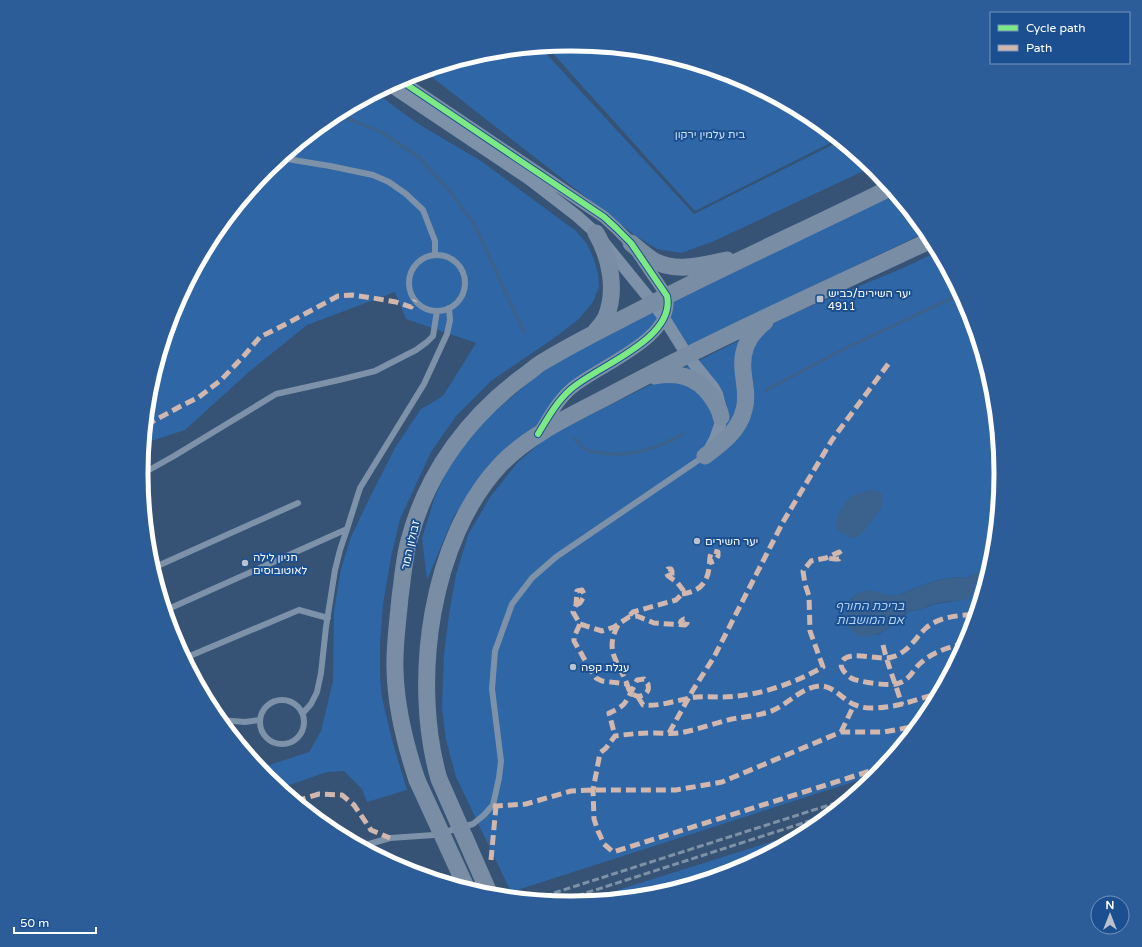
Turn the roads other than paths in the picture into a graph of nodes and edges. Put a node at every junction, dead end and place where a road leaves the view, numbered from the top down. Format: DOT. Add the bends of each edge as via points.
graph roads {
  1 [pos="406,84"];
  2 [pos="395,90"];
  3 [pos="289,159"];
  4 [pos="885,191"];
  5 [pos="596,233"];
  6 [pos="631,243"];
  7 [pos="925,243"];
  8 [pos="762,250"];
  9 [pos="435,255"];
  10 [pos="660,300"];
  11 [pos="449,308"];
  12 [pos="438,311"];
  13 [pos="780,311"];
  14 [pos="664,318"];
  15 [pos="594,333"];
  16 [pos="688,356"];
  17 [pos="638,381"];
  18 [pos="721,417"];
  19 [pos="538,434"];
  20 [pos="705,456"];
  21 [pos="148,471"];
  22 [pos="298,503"];
  23 [pos="347,529"];
  24 [pos="159,565"];
  25 [pos="171,608"];
  26 [pos="328,618"];
  27 [pos="190,656"];
  28 [pos="303,713"];
  29 [pos="260,720"];
  30 [pos="229,721"];
  31 [pos="369,844"];
  32 [pos="464,882"];
  33 [pos="487,887"];
  1 -- 6 [label="street" via="604,217"];
  2 -- 5 [label="street" via="529,179"];
  3 -- 9 [label="lane" via="330,166 389,182 423,210 435,241"];
  4 -- 8 [label="main road"];
  5 -- 10 [label="street"];
  5 -- 15 [label="main road" via="607,256 611,286 606,316"];
  6 -- 8 [label="main road" via="652,259 673,268 734,259"];
  6 -- 10 [label="street"];
  7 -- 13 [label="main road"];
  8 -- 10 [label="main road, זבולון המר"];
  9 -- 11 [label="lane" via="451,258 463,271 465,280 462,296"];
  9 -- 12 [label="lane" via="419,261 411,272 409,284 410,292 421,306"];
  10 -- 14 [label="street"];
  10 -- 15 [label="main road, זבולון המר"];
  11 -- 12 [label="lane"];
  11 -- 23 [label="lane" via="450,320 445,340 424,384 360,488"];
  12 -- 21 [label="lane" via="433,336 416,350 375,370 276,394"];
  13 -- 16 [label="main road"];
  13 -- 20 [label="main road" via="756,330 748,340 743,360 746,401 741,420 724,441"];
  14 -- 16 [label="street"];
  14 -- 19 [label="street" via="656,330 638,346 570,390"];
  15 -- 32 [label="main road, זבולון המר, bridge" via="544,360 499,394 481,412 436,472 424,495 409,539 397,625 395,670 400,714 417,780"];
  16 -- 17 [label="main road"];
  16 -- 18 [label="street" via="715,391 720,402"];
  17 -- 18 [label="main road" via="665,374 691,378 707,390"];
  17 -- 19 [label="main road"];
  18 -- 20 [label="street" via="715,439"];
  19 -- 33 [label="main road, bridge" via="502,463 480,490 460,525 438,593 428,655 426,694 433,760"];
  20 -- 31 [label="lane" via="556,557 532,578 512,604 495,651 492,689 501,761 493,804 484,815 473,824 434,835 390,838"];
  22 -- 24 [label="lane"];
  23 -- 25 [label="lane"];
  23 -- 26 [label="lane" via="340,550"];
  26 -- 27 [label="lane" via="299,610"];
  26 -- 28 [label="lane" via="322,673 317,692"];
  28 -- 29 [label="lane" via="293,702 279,700 266,706"];
  28 -- 29 [label="lane" via="305,720 302,733 286,744 272,742 267,738 260,726"];
  29 -- 30 [label="lane"];
}
